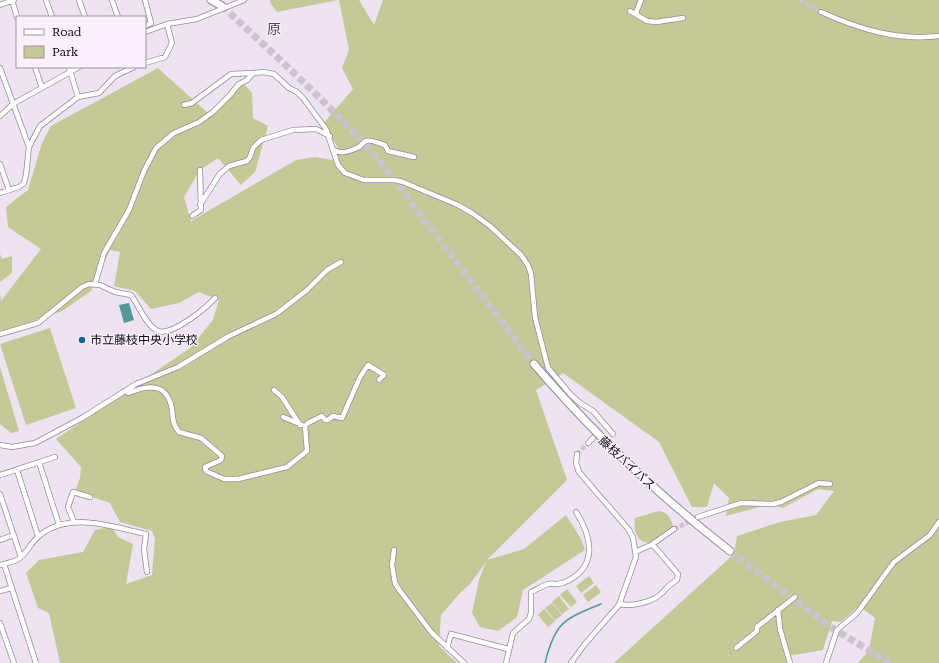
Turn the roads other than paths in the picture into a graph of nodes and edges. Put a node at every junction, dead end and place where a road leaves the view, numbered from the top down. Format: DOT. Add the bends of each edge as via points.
graph roads {
  1 [pos="12,0"];
  2 [pos="46,0"];
  3 [pos="79,0"];
  4 [pos="112,0"];
  5 [pos="145,0"];
  6 [pos="244,0"];
  7 [pos="641,0"];
  8 [pos="0,5"];
  9 [pos="630,11"];
  10 [pos="821,12"];
  11 [pos="636,14"];
  12 [pos="17,16"];
  13 [pos="52,16"];
  14 [pos="84,16"];
  15 [pos="118,16"];
  16 [pos="684,18"];
  17 [pos="166,24"];
  18 [pos="146,26"];
  19 [pos="146,32"];
  20 [pos="939,36"];
  21 [pos="146,64"];
  22 [pos="34,68"];
  23 [pos="132,68"];
  24 [pos="0,69"];
  25 [pos="70,69"];
  26 [pos="253,74"];
  27 [pos="42,88"];
  28 [pos="78,97"];
  29 [pos="12,104"];
  30 [pos="184,105"];
  31 [pos="0,116"];
  32 [pos="330,136"];
  33 [pos="29,147"];
  34 [pos="334,150"];
  35 [pos="414,157"];
  36 [pos="0,164"];
  37 [pos="200,170"];
  38 [pos="9,190"];
  39 [pos="0,193"];
  40 [pos="200,205"];
  41 [pos="192,216"];
  42 [pos="341,262"];
  43 [pos="95,284"];
  44 [pos="215,298"];
  45 [pos="0,334"];
  46 [pos="534,364"];
  47 [pos="379,380"];
  48 [pos="274,390"];
  49 [pos="125,391"];
  50 [pos="283,418"];
  51 [pos="303,426"];
  52 [pos="613,434"];
  53 [pos="593,438"];
  54 [pos="588,443"];
  55 [pos="0,444"];
  56 [pos="577,454"];
  57 [pos="55,457"];
  58 [pos="39,462"];
  59 [pos="17,470"];
  60 [pos="0,475"];
  61 [pos="830,484"];
  62 [pos="0,494"];
  63 [pos="90,496"];
  64 [pos="576,512"];
  65 [pos="698,517"];
  66 [pos="74,522"];
  67 [pos="939,522"];
  68 [pos="59,525"];
  69 [pos="674,529"];
  70 [pos="14,535"];
  71 [pos="38,536"];
  72 [pos="0,540"];
  73 [pos="653,545"];
  74 [pos="394,550"];
  75 [pos="730,551"];
  76 [pos="635,552"];
  77 [pos="21,557"];
  78 [pos="2,564"];
  79 [pos="148,572"];
  80 [pos="11,588"];
  81 [pos="0,591"];
  82 [pos="795,597"];
  83 [pos="620,604"];
  84 [pos="778,610"];
  85 [pos="0,623"];
  86 [pos="447,648"];
  87 [pos="736,648"];
  88 [pos="508,649"];
  89 [pos="14,663"];
  90 [pos="36,663"];
  91 [pos="464,663"];
  92 [pos="506,663"];
  93 [pos="571,663"];
  94 [pos="790,663"];
  95 [pos="826,663"];
  1 -- 8 [label="street"];
  1 -- 12 [label="street"];
  2 -- 13 [label="street"];
  3 -- 14 [label="street"];
  4 -- 15 [label="street"];
  5 -- 18 [label="street" via="152,23"];
  6 -- 17 [label="street" via="197,19"];
  7 -- 11 [label="street"];
  9 -- 11 [label="street"];
  10 -- 20 [label="street" via="876,33 920,38"];
  11 -- 16 [label="street" via="647,21 656,22"];
  17 -- 19 [label="street"];
  17 -- 21 [label="street" via="172,43 165,57"];
  22 -- 27 [label="street"];
  23 -- 28 [label="street" via="115,76 99,93"];
  24 -- 29 [label="street"];
  25 -- 27 [label="street"];
  25 -- 28 [label="street"];
  26 -- 30 [label="street" via="231,74 192,103"];
  26 -- 32 [label="street" via="274,74 297,92"];
  26 -- 43 [label="street" via="239,84 213,112 199,122 174,133 156,148 144,171 130,210 104,253"];
  27 -- 29 [label="street"];
  28 -- 33 [label="street" via="40,126"];
  29 -- 31 [label="street"];
  29 -- 33 [label="street"];
  32 -- 34 [label="street"];
  32 -- 40 [label="street" via="316,129 293,130 261,140 253,148 247,161 229,166 219,175"];
  33 -- 38 [label="street" via="24,183"];
  34 -- 35 [label="street" via="338,153 345,152 369,141 385,145 388,151"];
  34 -- 52 [label="street" via="338,165 345,173 364,180 403,182 458,205 490,226 521,255 531,274 535,317 548,368 571,395 593,411 603,428"];
  36 -- 38 [label="street"];
  37 -- 40 [label="street"];
  38 -- 39 [label="street"];
  40 -- 41 [label="street" via="201,210"];
  42 -- 49 [label="street" via="327,270 307,290 276,314 229,336 178,367 143,380"];
  43 -- 44 [label="street" via="131,295 148,322 161,332 180,327 205,309"];
  43 -- 45 [label="street" via="82,286 38,323"];
  46 -- 75 [label="highway, 藤枝バイパス" via="600,438 664,497"];
  47 -- 51 [label="street" via="384,375 368,365 342,418 333,416 325,420 322,416"];
  48 -- 51 [label="street"];
  49 -- 51 [label="street" via="128,393 154,387 165,394 170,403 173,423 179,432 201,438 222,456 220,460 204,468 224,479 238,479 287,468 306,451"];
  49 -- 55 [label="street" via="35,443 12,447"];
  50 -- 51 [label="street"];
  53 -- 54 [label="street"];
  56 -- 76 [label="street" via="579,472 629,530"];
  57 -- 58 [label="street"];
  58 -- 59 [label="street"];
  58 -- 68 [label="street"];
  59 -- 60 [label="street"];
  59 -- 71 [label="street"];
  61 -- 65 [label="street" via="819,483 773,504 741,503"];
  62 -- 70 [label="street"];
  63 -- 66 [label="street" via="73,492 68,507"];
  64 -- 88 [label="street" via="584,523 588,538 587,564 578,575 561,584 549,584 531,592 529,619 513,633"];
  66 -- 68 [label="street"];
  66 -- 79 [label="street" via="146,534 144,549"];
  67 -- 95 [label="street" via="930,535 894,562 857,613 837,630"];
  68 -- 71 [label="street"];
  69 -- 73 [label="street"];
  70 -- 72 [label="street"];
  70 -- 77 [label="street"];
  71 -- 77 [label="street"];
  73 -- 76 [label="street"];
  73 -- 83 [label="street" via="678,574 677,580 658,595 641,603 628,606"];
  74 -- 86 [label="street" via="392,565 395,583 432,633"];
  76 -- 83 [label="street" via="636,557"];
  77 -- 78 [label="street"];
  78 -- 80 [label="street"];
  80 -- 81 [label="street"];
  80 -- 90 [label="street"];
  82 -- 84 [label="street"];
  83 -- 93 [label="street"];
  84 -- 87 [label="street"];
  84 -- 94 [label="street" via="784,647"];
  85 -- 89 [label="street"];
  86 -- 88 [label="street" via="451,634"];
  86 -- 91 [label="street"];
  88 -- 92 [label="street"];
}
